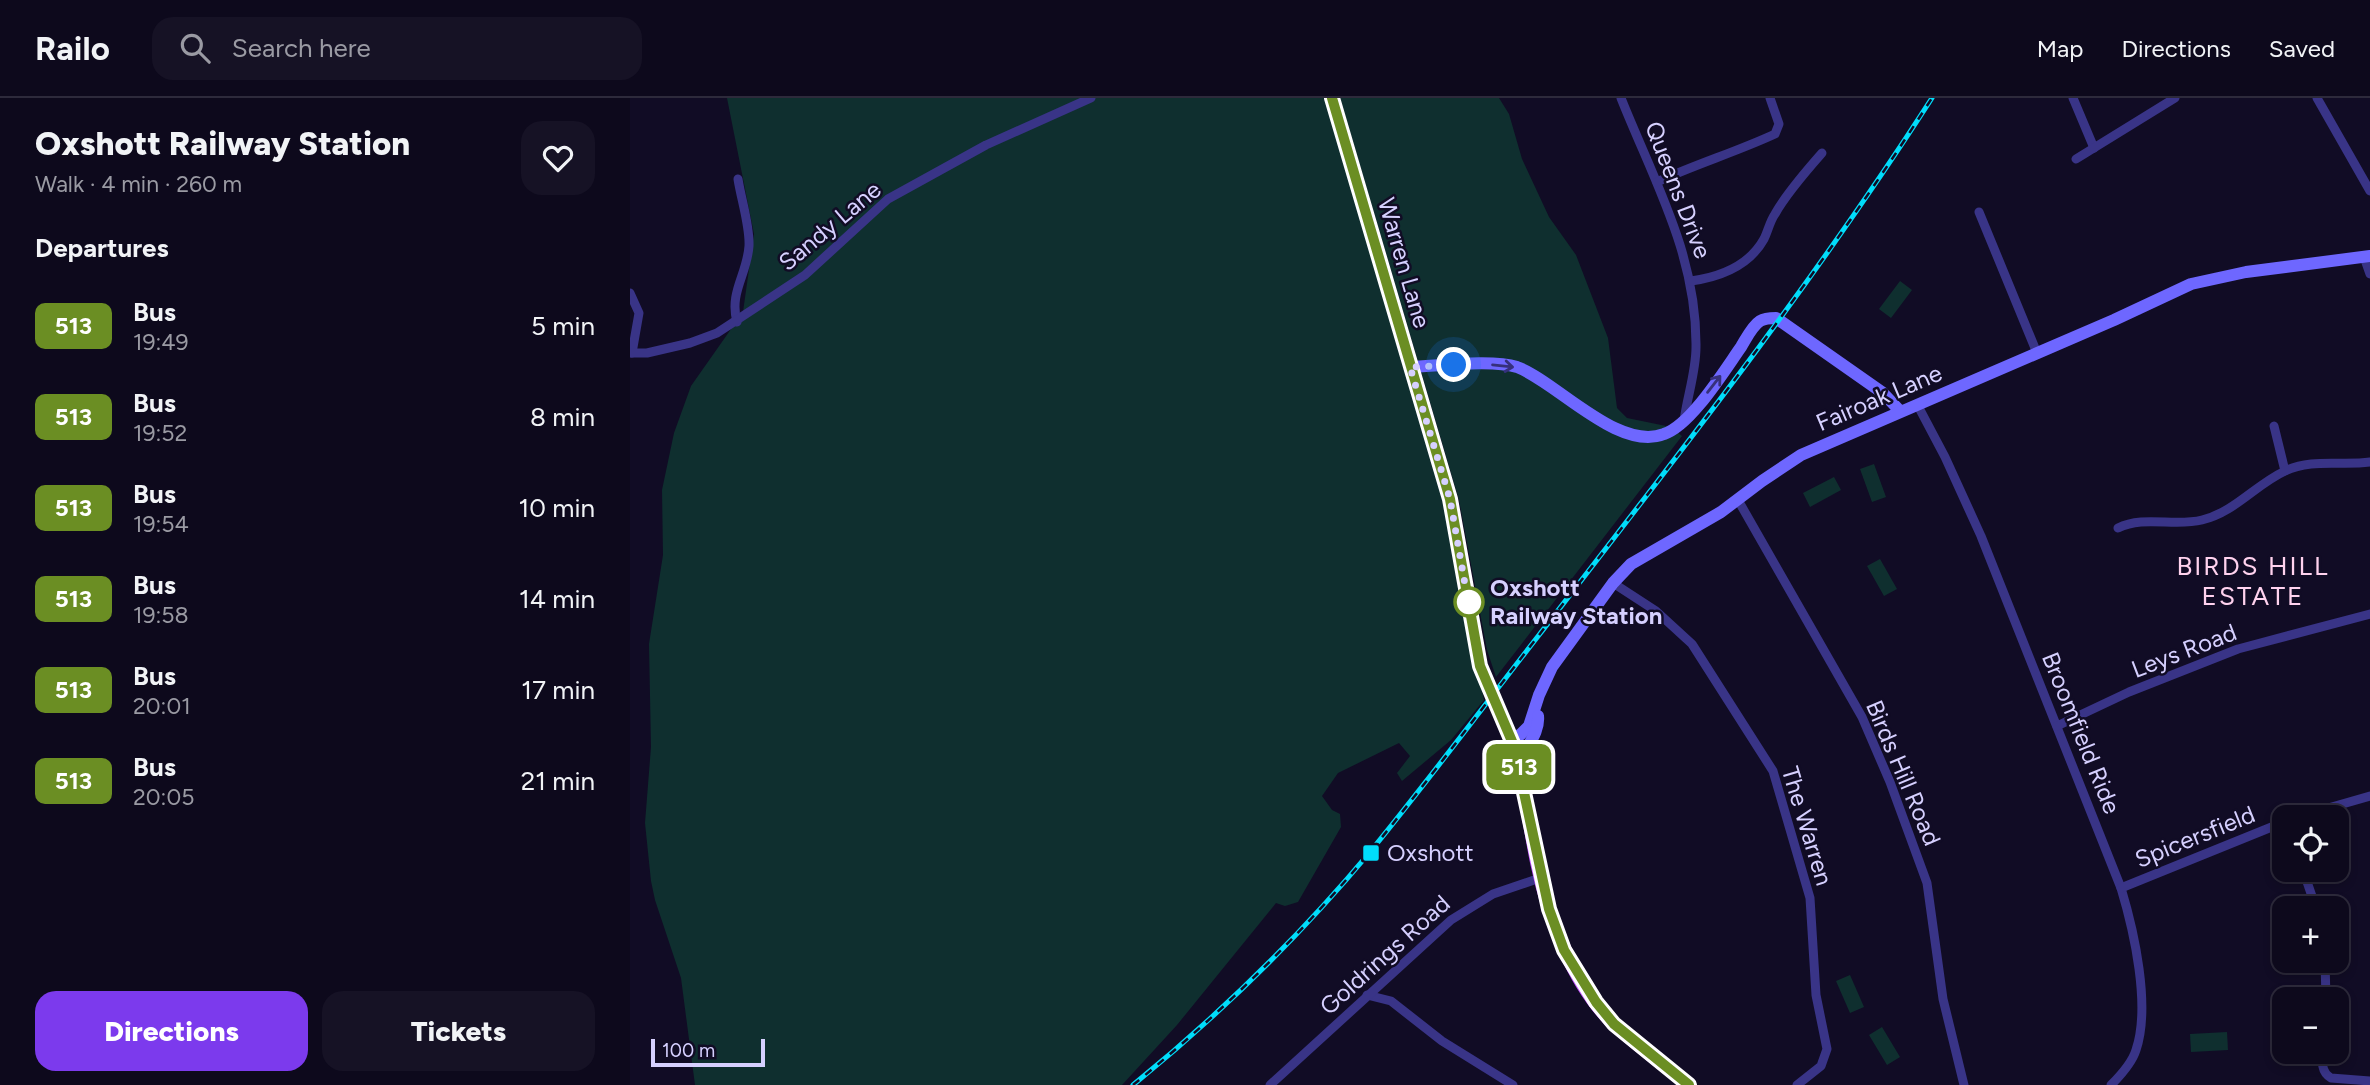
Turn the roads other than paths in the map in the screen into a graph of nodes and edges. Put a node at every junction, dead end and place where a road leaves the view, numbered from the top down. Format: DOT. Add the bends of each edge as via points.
graph roads {
  1 [pos="1091,98"];
  2 [pos="1332,98"];
  3 [pos="1621,98"];
  4 [pos="1770,98"];
  5 [pos="2073,98"];
  6 [pos="2175,98"];
  7 [pos="2317,98"];
  8 [pos="2094,148"];
  9 [pos="1822,153"];
  10 [pos="2076,159"];
  11 [pos="737,179"];
  12 [pos="1657,182"];
  13 [pos="2370,191"];
  14 [pos="1979,212"];
  15 [pos="2367,257"];
  16 [pos="2370,274"];
  17 [pos="1691,281"];
  18 [pos="630,293"];
  19 [pos="737,322"];
  20 [pos="631,353"];
  21 [pos="2037,353"];
  22 [pos="1410,367"];
  23 [pos="1917,404"];
  24 [pos="1900,411"];
  25 [pos="1683,423"];
  26 [pos="2274,426"];
  27 [pos="2370,462"];
  28 [pos="2285,471"];
  29 [pos="1738,500"];
  30 [pos="2118,528"];
  31 [pos="1613,583"];
  32 [pos="2370,614"];
  33 [pos="1537,709"];
  34 [pos="2057,726"];
  35 [pos="1511,738"];
  36 [pos="1519,764"];
  37 [pos="2370,796"];
  38 [pos="2339,805"];
  39 [pos="2272,827"];
  40 [pos="1540,878"];
  41 [pos="2121,888"];
  42 [pos="1387,977"];
  43 [pos="1367,995"];
  44 [pos="1391,1001"];
  45 [pos="2322,1064"];
  46 [pos="2370,1081"];
  47 [pos="1270,1085"];
  48 [pos="1513,1085"];
  49 [pos="1689,1085"];
  50 [pos="1797,1085"];
  51 [pos="1964,1085"];
  52 [pos="2111,1085"];
  1 -- 19 [label="street, Sandy Lane" via="986,145 888,199 805,275"];
  2 -- 22 [label="main road, Warren Lane"];
  3 -- 12 [label="street, Queens Drive"];
  4 -- 12 [label="street" via="1779,124 1774,134"];
  5 -- 8 [label="street"];
  6 -- 8 [label="street"];
  7 -- 13 [label="street"];
  8 -- 10 [label="street"];
  9 -- 17 [label="street" via="1775,213 1763,241 1749,257 1716,277"];
  11 -- 19 [label="street" via="749,244 734,299"];
  12 -- 17 [label="street, Queens Drive"];
  14 -- 21 [label="street"];
  15 -- 16 [label="street"];
  15 -- 21 [label="main road, Fairoak Lane" via="2210,278"];
  17 -- 25 [label="street, Queens Drive" via="1696,350"];
  18 -- 20 [label="street" via="639,313"];
  19 -- 20 [label="street, Sandy Lane" via="690,344"];
  21 -- 23 [label="main road, Fairoak Lane"];
  22 -- 25 [label="main road, one-way" via="1497,364 1517,368 1605,424 1638,435 1665,434"];
  22 -- 35 [label="main road, Warren Lane, bridge" via="1450,499 1481,670"];
  23 -- 24 [label="main road, Fairoak Lane"];
  23 -- 34 [label="street, Broomfield Ride" via="1963,495"];
  25 -- 24 [label="main road, one-way" via="1758,323 1769,318 1776,318 1883,393"];
  24 -- 29 [label="main road, Fairoak Lane" via="1801,456"];
  26 -- 28 [label="street"];
  27 -- 28 [label="street" via="2310,464"];
  28 -- 30 [label="street" via="2216,516 2183,523 2134,522"];
  29 -- 31 [label="main road, Fairoak Lane" via="1631,565"];
  29 -- 51 [label="street, Birds Hill Road" via="1862,718 1890,782 1927,883 1943,999"];
  31 -- 33 [label="main road, Fairoak Lane" via="1552,667"];
  31 -- 50 [label="street, The Warren" via="1656,611 1692,644 1773,771 1810,898 1816,995 1826,1049 1821,1066"];
  32 -- 34 [label="street, Leys Road" via="2238,649"];
  33 -- 35 [label="main road, Fairoak Lane" via="1525,732"];
  33 -- 36 [label="main road" via="1538,728"];
  34 -- 41 [label="street, Broomfield Ride"];
  35 -- 36 [label="main road, Warren Lane"];
  36 -- 40 [label="main road, Warren Lane"];
  37 -- 38 [label="street"];
  39 -- 41 [label="street, Spicersfield"];
  40 -- 42 [label="street, Goldrings Road" via="1518,883 1469,907"];
  40 -- 49 [label="main road, Warren Lane" via="1555,931 1596,1002 1614,1024"];
  41 -- 52 [label="street, Broomfield Ride" via="2134,941 2142,1018 2136,1052"];
  42 -- 43 [label="street, Goldrings Road"];
  42 -- 44 [label="street"];
  43 -- 44 [label="street"];
  43 -- 47 [label="street, Goldrings Road"];
  44 -- 48 [label="street" via="1442,1041"];
  45 -- 46 [label="street" via="2327,1075"];
}
